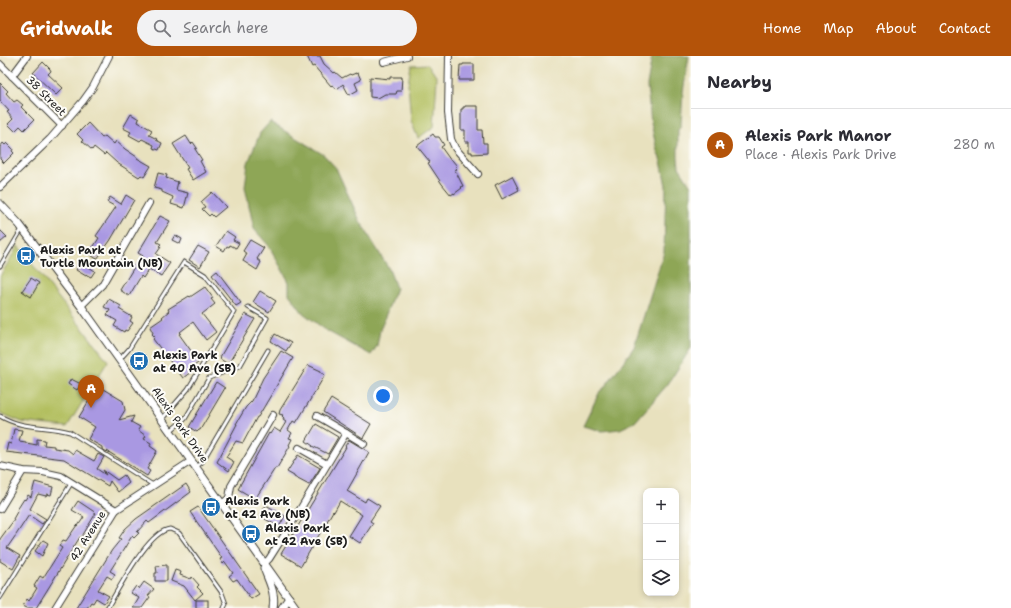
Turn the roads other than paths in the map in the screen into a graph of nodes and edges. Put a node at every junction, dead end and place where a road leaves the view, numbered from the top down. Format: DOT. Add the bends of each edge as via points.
graph roads {
  1 [pos="27,56"];
  2 [pos="109,56"];
  3 [pos="407,56"];
  4 [pos="449,56"];
  5 [pos="384,62"];
  6 [pos="0,64"];
  7 [pos="12,76"];
  8 [pos="62,126"];
  9 [pos="478,174"];
  10 [pos="0,187"];
  11 [pos="149,203"];
  12 [pos="0,204"];
  13 [pos="22,229"];
  14 [pos="0,266"];
  15 [pos="81,306"];
  16 [pos="248,307"];
  17 [pos="268,350"];
  18 [pos="120,359"];
  19 [pos="273,415"];
  20 [pos="0,416"];
  21 [pos="317,416"];
  22 [pos="162,419"];
  23 [pos="170,430"];
  24 [pos="346,433"];
  25 [pos="364,444"];
  26 [pos="299,448"];
  27 [pos="191,460"];
  28 [pos="327,464"];
  29 [pos="0,466"];
  30 [pos="196,468"];
  31 [pos="23,471"];
  32 [pos="72,482"];
  33 [pos="153,485"];
  34 [pos="222,504"];
  35 [pos="0,509"];
  36 [pos="116,510"];
  37 [pos="259,557"];
  38 [pos="264,564"];
  39 [pos="0,598"];
  40 [pos="292,605"];
  41 [pos="55,608"];
  42 [pos="107,608"];
  43 [pos="224,608"];
  44 [pos="273,608"];
  45 [pos="282,608"];
  1 -- 7 [label="street"];
  2 -- 8 [label="street" via="94,87"];
  3 -- 5 [label="street"];
  4 -- 9 [label="street" via="450,139"];
  6 -- 7 [label="street, 38 Street"];
  7 -- 8 [label="street, 38 Street"];
  8 -- 10 [label="street"];
  11 -- 15 [label="street" via="102,285"];
  12 -- 13 [label="street, Alexis Park Drive"];
  13 -- 14 [label="lane"];
  13 -- 15 [label="street, Alexis Park Drive"];
  15 -- 18 [label="street, Alexis Park Drive"];
  16 -- 23 [label="lane" via="267,318 240,366 209,378 185,419"];
  17 -- 30 [label="lane"];
  18 -- 22 [label="street, Alexis Park Drive"];
  18 -- 22 [label="lane" via="129,349 184,262 206,275 234,312 188,390"];
  19 -- 34 [label="street" via="231,486 229,498"];
  20 -- 33 [label="lane" via="24,426 70,432"];
  21 -- 24 [label="street"];
  22 -- 23 [label="street, Alexis Park Drive"];
  23 -- 27 [label="street, Alexis Park Drive"];
  24 -- 25 [label="street"];
  24 -- 28 [label="street"];
  26 -- 28 [label="street"];
  27 -- 30 [label="street, Alexis Park Drive"];
  27 -- 33 [label="street, 42 Avenue"];
  28 -- 38 [label="street"];
  29 -- 31 [label="street"];
  30 -- 34 [label="street, Alexis Park Drive"];
  31 -- 32 [label="street" via="61,476"];
  31 -- 35 [label="street"];
  32 -- 36 [label="street"];
  32 -- 39 [label="lane"];
  33 -- 36 [label="street, 42 Avenue"];
  34 -- 37 [label="street, Alexis Park Drive"];
  36 -- 41 [label="street, 42 Avenue"];
  37 -- 38 [label="street, Alexis Park Drive"];
  37 -- 44 [label="street" via="272,588"];
  38 -- 40 [label="street, Alexis Park Drive"];
  40 -- 45 [label="street"];
  42 -- 43 [label="lane" via="148,544 162,531 170,529 179,533 222,593 226,604"];
}
